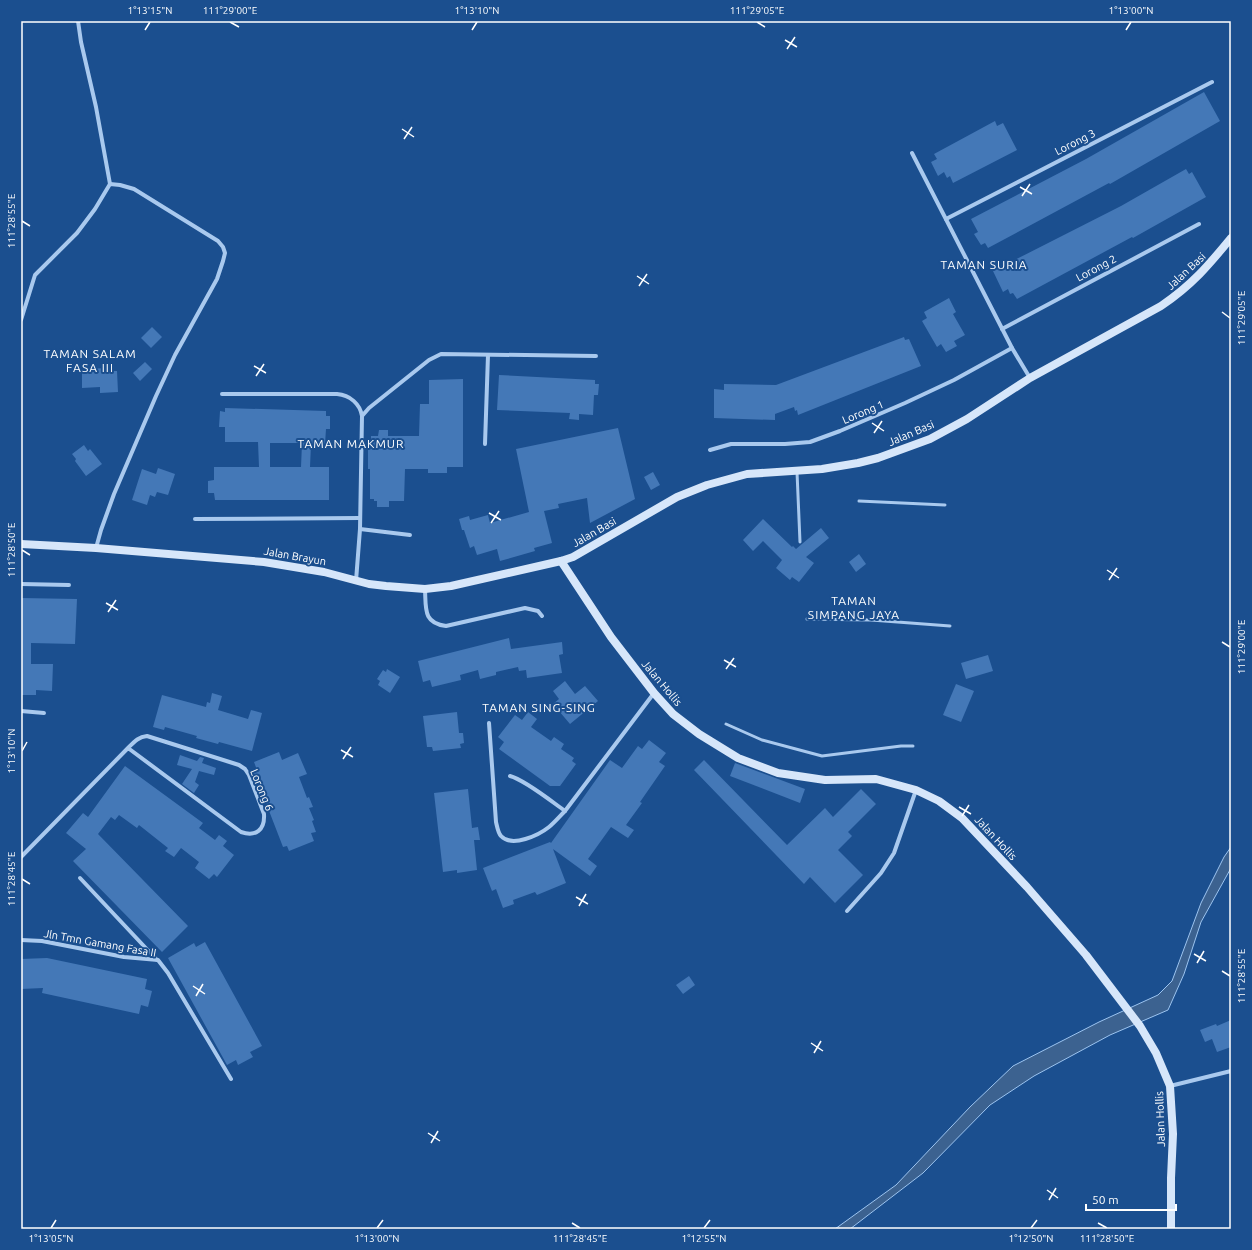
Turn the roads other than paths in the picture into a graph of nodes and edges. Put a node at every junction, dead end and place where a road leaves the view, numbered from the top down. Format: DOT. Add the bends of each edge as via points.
graph roads {
  1 [pos="78,21"];
  2 [pos="1212,82"];
  3 [pos="912,153"];
  4 [pos="110,184"];
  5 [pos="946,219"];
  6 [pos="1199,224"];
  7 [pos="1231,238"];
  8 [pos="21,320"];
  9 [pos="1002,328"];
  10 [pos="1012,348"];
  11 [pos="488,354"];
  12 [pos="596,356"];
  13 [pos="1030,378"];
  14 [pos="222,394"];
  15 [pos="362,416"];
  16 [pos="485,444"];
  17 [pos="710,450"];
  18 [pos="797,471"];
  19 [pos="859,500"];
  20 [pos="945,505"];
  21 [pos="195,518"];
  22 [pos="360,518"];
  23 [pos="360,529"];
  24 [pos="410,535"];
  25 [pos="800,542"];
  26 [pos="21,544"];
  27 [pos="96,548"];
  28 [pos="561,561"];
  29 [pos="356,581"];
  30 [pos="21,584"];
  31 [pos="69,585"];
  32 [pos="424,590"];
  33 [pos="542,616"];
  34 [pos="807,619"];
  35 [pos="950,626"];
  36 [pos="654,693"];
  37 [pos="21,711"];
  38 [pos="44,714"];
  39 [pos="489,723"];
  40 [pos="726,724"];
  41 [pos="913,746"];
  42 [pos="128,748"];
  43 [pos="510,776"];
  44 [pos="916,790"];
  45 [pos="565,811"];
  46 [pos="21,857"];
  47 [pos="80,878"];
  48 [pos="847,911"];
  49 [pos="21,940"];
  50 [pos="158,960"];
  51 [pos="1231,1071"];
  52 [pos="231,1079"];
  53 [pos="1170,1086"];
  54 [pos="1172,1229"];
  1 -- 4 [label="street"];
  2 -- 5 [label="street, Lorong 3"];
  3 -- 5 [label="street"];
  4 -- 8 [label="street" via="77,233 35,275"];
  4 -- 27 [label="street" via="134,189 218,241 225,253 217,279 175,355 156,396 114,494"];
  5 -- 9 [label="street"];
  6 -- 9 [label="street, Lorong 2"];
  7 -- 13 [label="main road, Jalan Basi" via="1210,264 1180,293"];
  9 -- 10 [label="street"];
  10 -- 13 [label="street"];
  10 -- 17 [label="street, Lorong 1" via="905,403 810,442 732,444"];
  11 -- 12 [label="street"];
  11 -- 15 [label="street" via="435,356"];
  11 -- 16 [label="street"];
  13 -- 18 [label="main road, Jalan Basi" via="930,439 878,458 837,467"];
  14 -- 15 [label="street" via="344,394 359,407"];
  15 -- 22 [label="street"];
  18 -- 25 [label="lane"];
  18 -- 28 [label="main road, Jalan Basi" via="747,474 707,485 678,497 573,557"];
  19 -- 20 [label="lane"];
  21 -- 22 [label="street"];
  22 -- 23 [label="street"];
  23 -- 24 [label="street"];
  23 -- 29 [label="street"];
  26 -- 27 [label="main road, Jalan Brayun"];
  27 -- 29 [label="main road, Jalan Brayun" via="264,562 324,572"];
  28 -- 32 [label="main road, Jalan Brayun"];
  28 -- 36 [label="main road, Jalan Hollis" via="611,637"];
  29 -- 32 [label="main road, Jalan Brayun"];
  30 -- 31 [label="street"];
  32 -- 33 [label="street" via="428,617 433,623 440,625 446,626 525,608 538,611"];
  34 -- 35 [label="lane" via="871,620"];
  36 -- 44 [label="main road, Jalan Hollis" via="673,714 699,734 738,758 778,773 825,780 876,779"];
  36 -- 45 [label="street"];
  37 -- 38 [label="street"];
  39 -- 45 [label="street" via="496,822 500,835 517,842 549,827"];
  40 -- 41 [label="lane" via="762,740 822,756"];
  42 -- 42 [label="street, Lorong 6" via="138,738 147,736 239,765 249,774 264,814 261,829 252,834 241,832"];
  42 -- 46 [label="street, Lorong 6"];
  43 -- 45 [label="street"];
  44 -- 48 [label="street" via="894,853 881,873"];
  44 -- 53 [label="main road, Jalan Hollis" via="940,801 962,818 1086,954 1140,1026 1156,1053"];
  47 -- 50 [label="street"];
  49 -- 50 [label="street, Jln Tmn Gamang Fasa II" via="42,941 124,957"];
  50 -- 52 [label="street, Jln Tmn Gamang Fasa II" via="180,992"];
  51 -- 53 [label="street"];
  53 -- 54 [label="main road, Jalan Hollis" via="1173,1134"];
}
